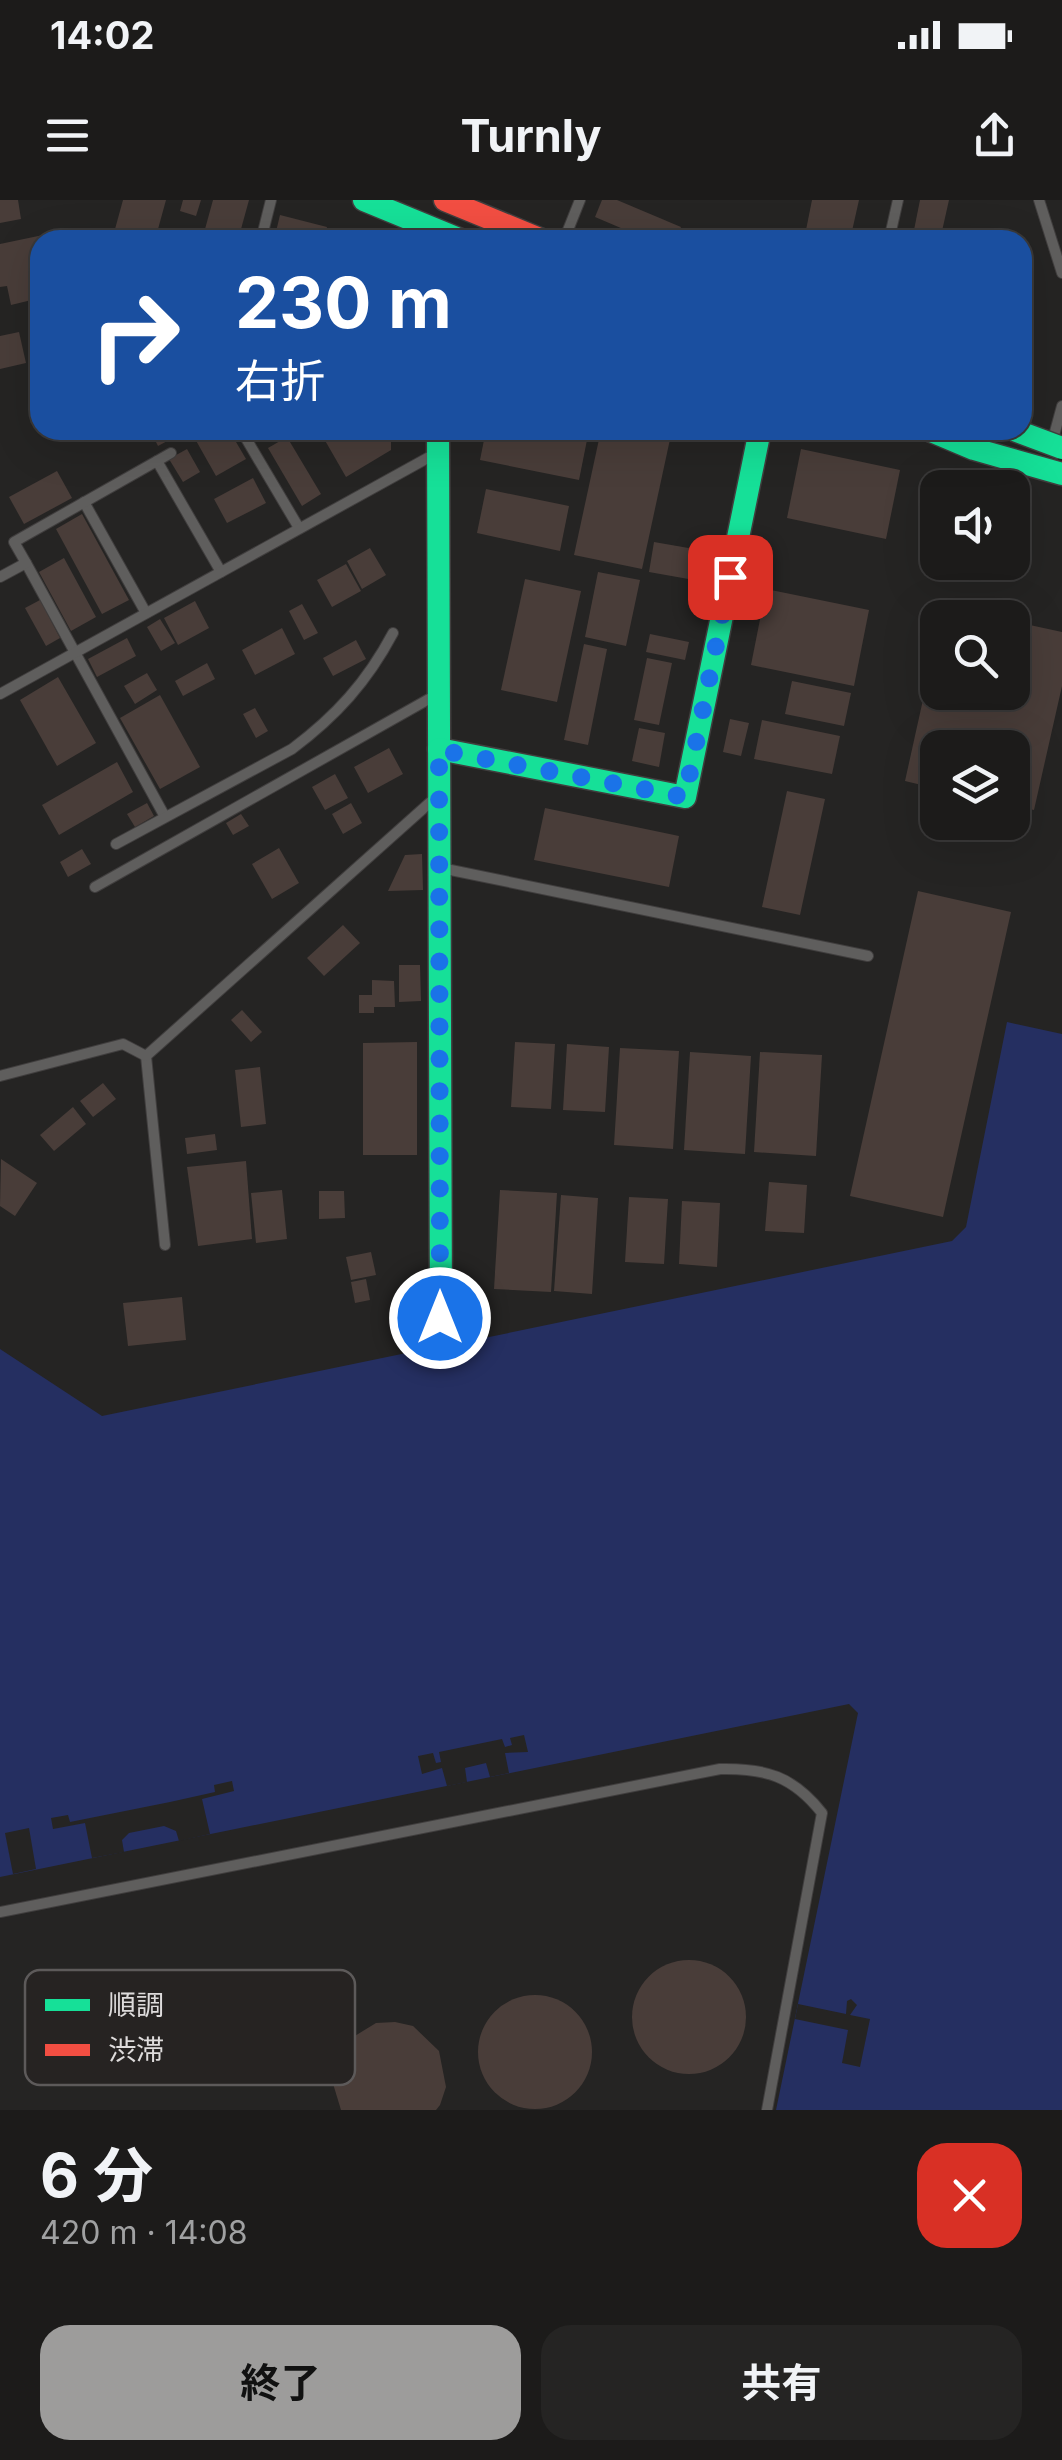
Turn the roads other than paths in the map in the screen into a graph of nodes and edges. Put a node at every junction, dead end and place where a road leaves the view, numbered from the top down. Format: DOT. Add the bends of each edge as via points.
graph roads {
  1 [pos="271,200"];
  2 [pos="364,200"];
  3 [pos="420,200"];
  4 [pos="445,200"];
  5 [pos="466,200"];
  6 [pos="580,200"];
  7 [pos="898,200"];
  8 [pos="1039,200"];
  9 [pos="263,230"];
  10 [pos="428,230"];
  11 [pos="493,230"];
  12 [pos="518,230"];
  13 [pos="540,230"];
  14 [pos="568,230"];
  15 [pos="892,230"];
  16 [pos="1062,274"];
  17 [pos="1062,406"];
  18 [pos="1032,434"];
  19 [pos="246,440"];
  20 [pos="758,440"];
  21 [pos="953,440"];
  22 [pos="1017,440"];
  23 [pos="1030,440"];
  24 [pos="438,441"];
  25 [pos="171,453"];
  26 [pos="1057,457"];
  27 [pos="157,460"];
  28 [pos="84,502"];
  29 [pos="300,528"];
  30 [pos="26,562"];
  31 [pos="220,572"];
  32 [pos="0,577"];
  33 [pos="146,613"];
  34 [pos="392,633"];
  35 [pos="74,653"];
  36 [pos="0,694"];
  37 [pos="437,694"];
  38 [pos="439,750"];
  39 [pos="439,794"];
  40 [pos="164,815"];
  41 [pos="116,844"];
  42 [pos="440,868"];
  43 [pos="96,887"];
  44 [pos="868,956"];
  45 [pos="146,1056"];
  46 [pos="0,1076"];
  47 [pos="164,1246"];
  48 [pos="440,1318"];
  49 [pos="0,1912"];
  50 [pos="767,2110"];
  1 -- 9 [label="lane"];
  2 -- 10 [label="main road"];
  3 -- 11 [label="main road"];
  4 -- 12 [label="main road"];
  5 -- 13 [label="main road"];
  6 -- 14 [label="lane"];
  7 -- 15 [label="lane"];
  8 -- 16 [label="lane"];
  17 -- 26 [label="lane"];
  18 -- 26 [label="main road, bridge"];
  19 -- 29 [label="lane"];
  20 -- 38 [label="main road" via="685,797"];
  21 -- 26 [label="main road" via="974,449"];
  22 -- 26 [label="main road"];
  23 -- 26 [label="main road, bridge"];
  24 -- 29 [label="lane"];
  24 -- 37 [label="main road"];
  25 -- 27 [label="lane"];
  27 -- 28 [label="lane"];
  27 -- 31 [label="lane"];
  28 -- 30 [label="lane" via="14,542"];
  28 -- 33 [label="lane"];
  29 -- 31 [label="lane"];
  30 -- 32 [label="lane"];
  30 -- 35 [label="lane"];
  31 -- 33 [label="lane"];
  33 -- 35 [label="lane"];
  34 -- 40 [label="lane" via="369,676 316,731"];
  35 -- 36 [label="lane"];
  35 -- 40 [label="lane"];
  37 -- 38 [label="main road"];
  37 -- 43 [label="lane"];
  38 -- 39 [label="main road"];
  39 -- 42 [label="main road"];
  39 -- 45 [label="lane"];
  40 -- 41 [label="lane"];
  42 -- 44 [label="lane"];
  42 -- 48 [label="main road"];
  45 -- 46 [label="lane" via="122,1044"];
  45 -- 47 [label="lane"];
  49 -- 50 [label="lane" via="720,1769 755,1768 785,1780 822,1813"];
}
